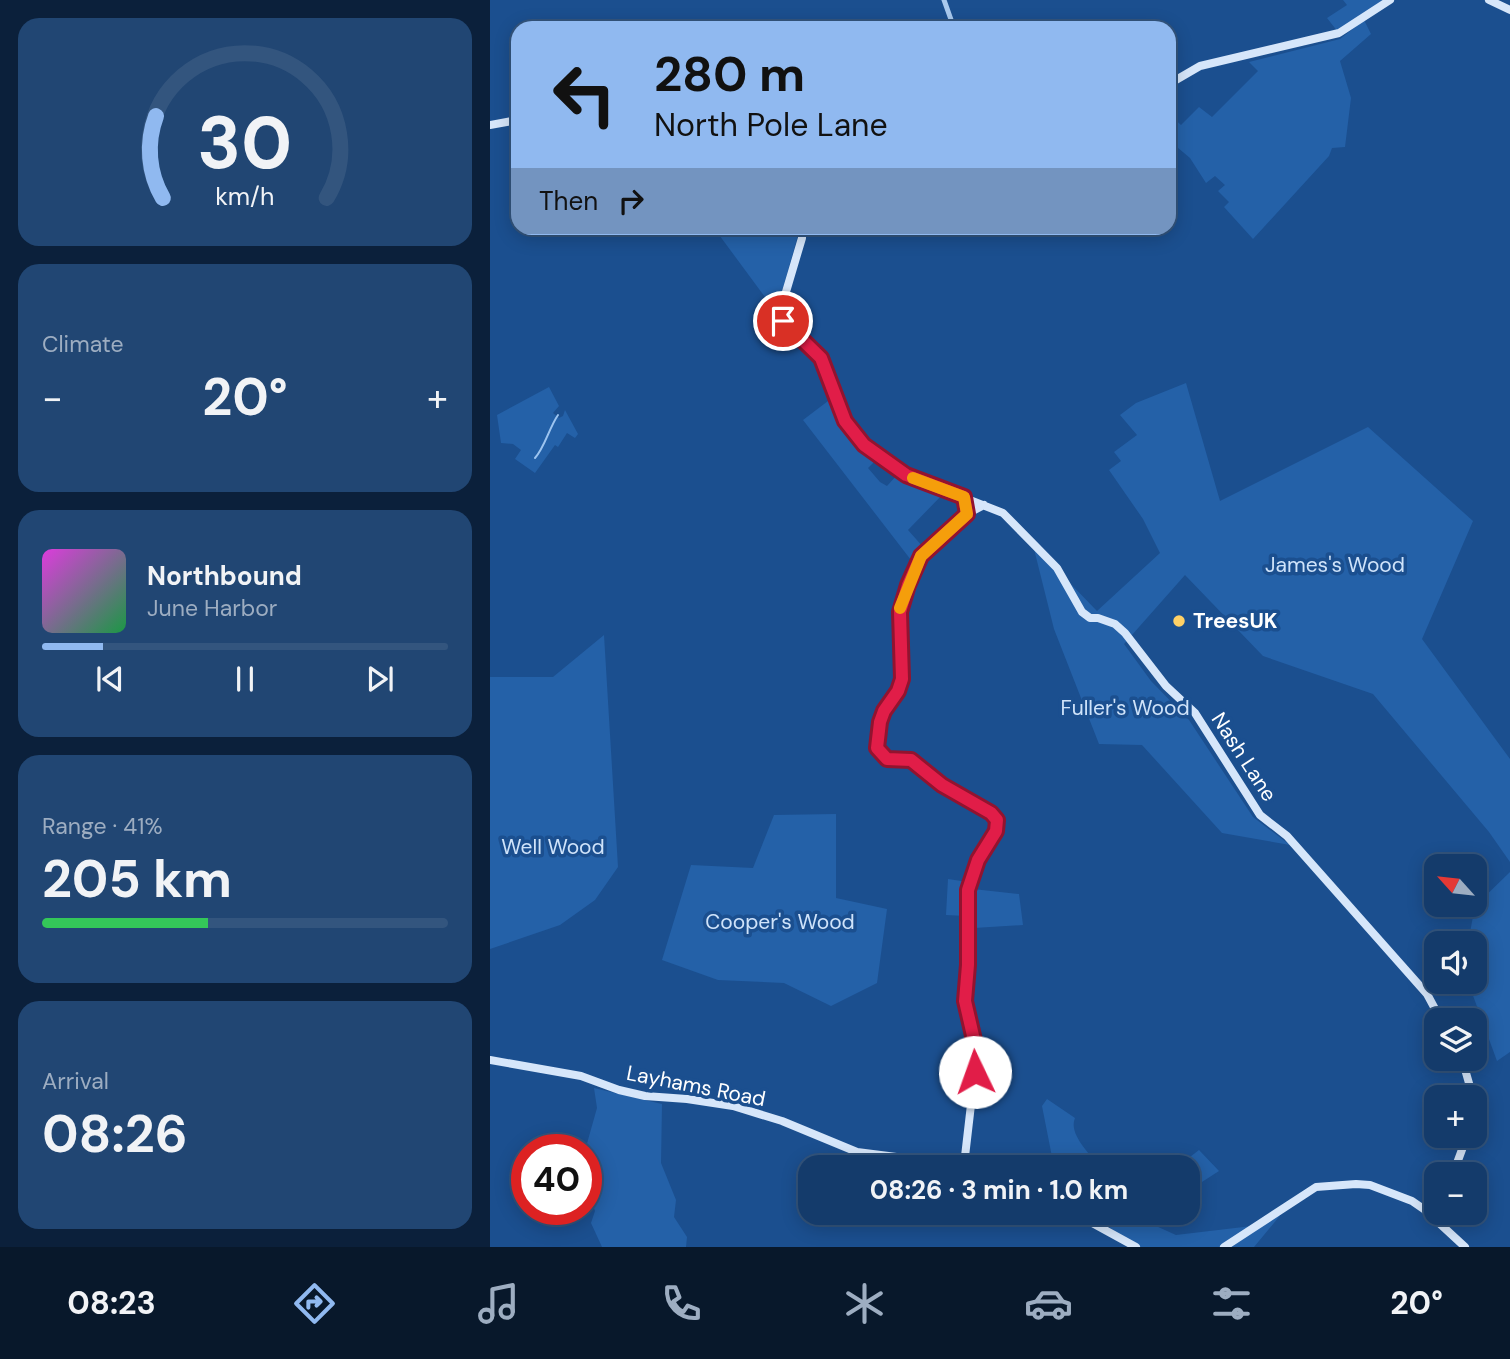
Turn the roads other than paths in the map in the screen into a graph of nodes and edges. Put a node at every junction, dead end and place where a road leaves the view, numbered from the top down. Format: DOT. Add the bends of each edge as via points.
graph roads {
  1 [pos="944,0"];
  2 [pos="1390,0"];
  3 [pos="1489,0"];
  4 [pos="1510,10"];
  5 [pos="952,21"];
  6 [pos="1176,80"];
  7 [pos="511,121"];
  8 [pos="490,125"];
  9 [pos="802,235"];
  10 [pos="964,497"];
  11 [pos="984,505"];
  12 [pos="967,514"];
  13 [pos="1435,1008"];
  14 [pos="490,1060"];
  15 [pos="876,1155"];
  16 [pos="965,1155"];
  17 [pos="1424,1210"];
  18 [pos="1096,1225"];
  19 [pos="1441,1225"];
  20 [pos="1136,1247"];
  21 [pos="1224,1247"];
  22 [pos="1465,1247"];
  1 -- 5 [label="street"];
  2 -- 6 [label="street" via="1339,33 1200,65"];
  3 -- 4 [label="street"];
  7 -- 8 [label="street"];
  9 -- 10 [label="street, Nash Lane" via="780,312 783,321 821,358 845,421 864,445 906,475"];
  10 -- 11 [label="street, Nash Lane"];
  10 -- 12 [label="street"];
  11 -- 12 [label="street"];
  11 -- 13 [label="street, Nash Lane" via="1003,513 1057,568 1082,612 1115,624 1125,633 1166,686 1195,713 1260,815 1287,836"];
  12 -- 16 [label="street" via="921,556 908,585 900,612 902,679 880,722 877,748 887,759 911,760 997,820 968,890 965,1001 977,1053"];
  14 -- 15 [label="street, Layhams Road" via="581,1076 650,1097 733,1107"];
  17 -- 21 [label="street" via="1402,1196 1370,1185 1322,1185"];
  18 -- 20 [label="street"];
  19 -- 22 [label="street"];
}
